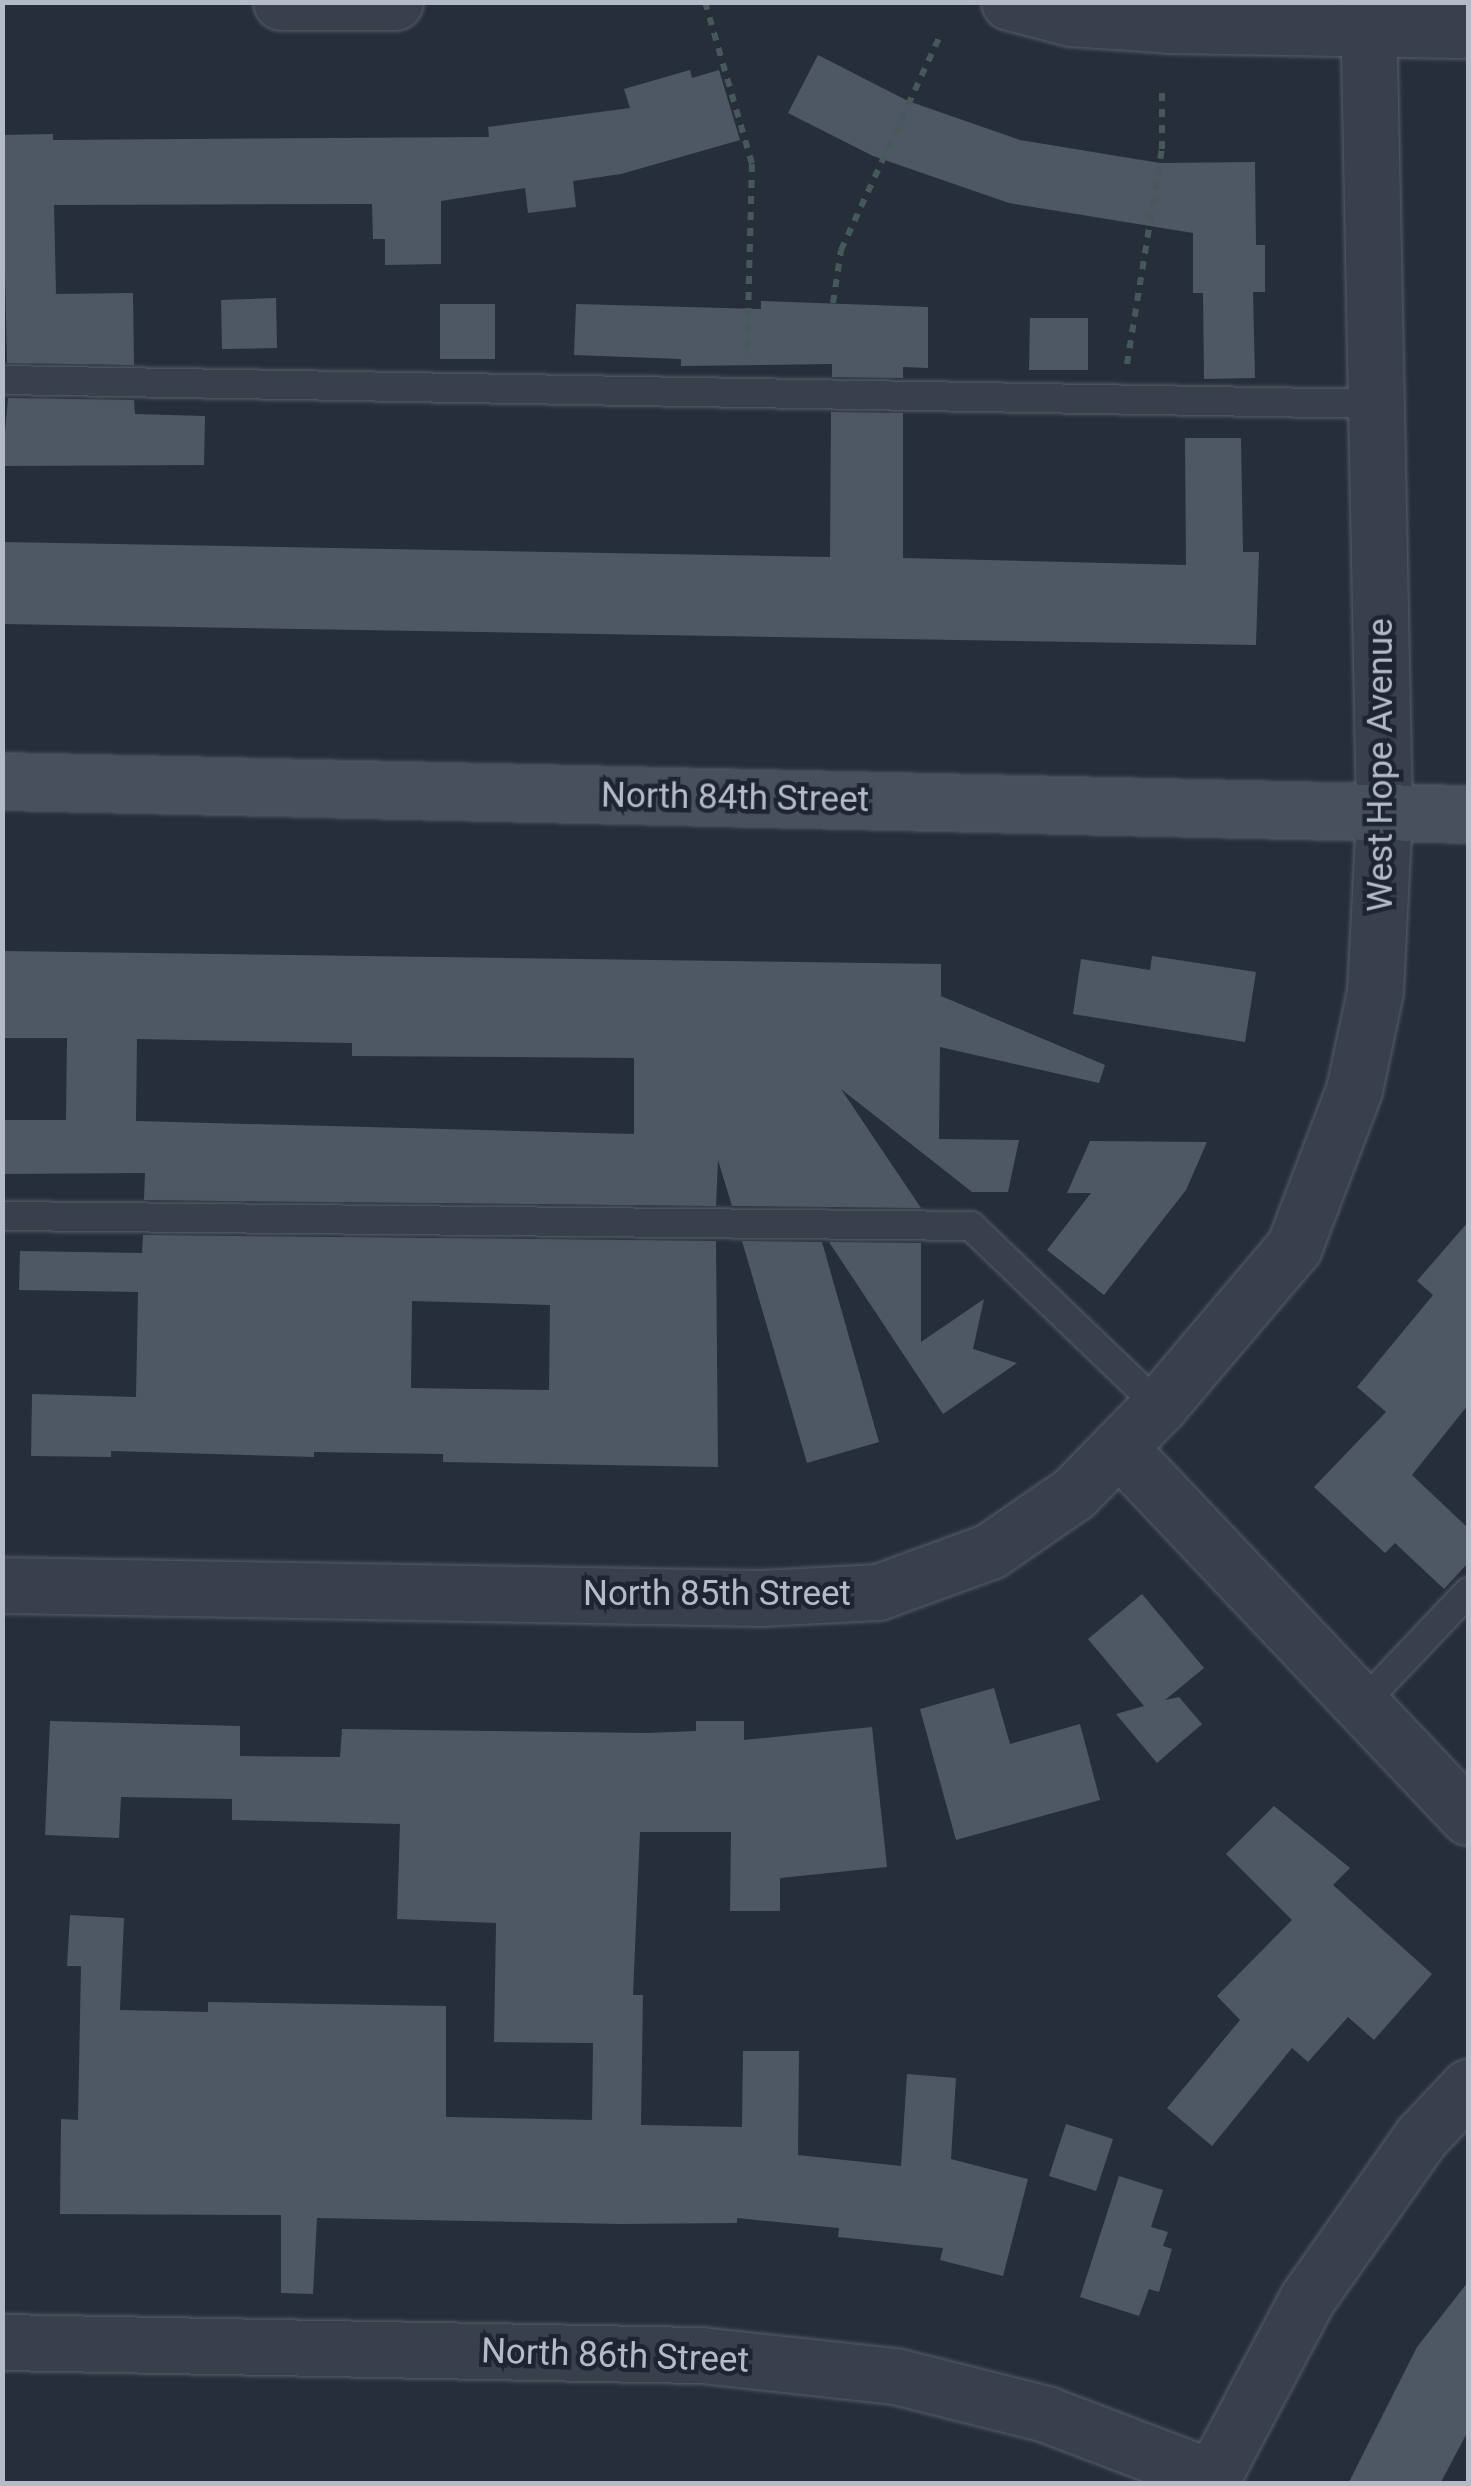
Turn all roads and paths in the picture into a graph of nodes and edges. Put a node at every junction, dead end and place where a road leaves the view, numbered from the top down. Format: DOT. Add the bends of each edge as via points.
graph roads {
  1 [pos="281,2"];
  2 [pos="396,2"];
  3 [pos="705,2"];
  4 [pos="1009,2"];
  5 [pos="1368,16"];
  6 [pos="1468,30"];
  7 [pos="940,36"];
  8 [pos="1162,86"];
  9 [pos="834,303"];
  10 [pos="2,380"];
  11 [pos="746,393"];
  12 [pos="1121,400"];
  13 [pos="1376,404"];
  14 [pos="2,781"];
  15 [pos="1384,812"];
  16 [pos="1468,814"];
  17 [pos="2,1216"];
  18 [pos="1158,1406"];
  19 [pos="1119,1448"];
  20 [pos="2,1585"];
  21 [pos="1468,1592"];
  22 [pos="1365,1701"];
  23 [pos="1468,1817"];
  24 [pos="1468,2087"];
  25 [pos="2,2342"];
  26 [pos="1210,2480"];
  1 -- 2 [label="street"];
  3 -- 11 [label="path" via="752,164"];
  4 -- 5 [label="street" via="1070,18 1149,24"];
  5 -- 6 [label="street"];
  5 -- 13 [label="street, West Hope Avenue"];
  7 -- 9 [label="path" via="841,250"];
  8 -- 12 [label="path" via="1162,150"];
  10 -- 11 [label="lane"];
  11 -- 12 [label="lane"];
  12 -- 13 [label="lane"];
  13 -- 15 [label="street, West Hope Avenue"];
  14 -- 15 [label="street, North 84th Street"];
  15 -- 16 [label="street, North 84th Street"];
  15 -- 18 [label="street, West Hope Avenue" via="1375,991 1334,1148 1294,1247"];
  17 -- 18 [label="lane" via="971,1226"];
  18 -- 19 [label="street, West Hope Avenue"];
  19 -- 20 [label="street, North 85th Street" via="1074,1493 990,1551 878,1592 761,1598"];
  19 -- 22 [label="street"];
  21 -- 22 [label="lane"];
  22 -- 23 [label="street"];
  24 -- 26 [label="street" via="1421,2137 1307,2299"];
  25 -- 26 [label="street, North 86th Street" via="701,2355 895,2376 1046,2414"];
}
